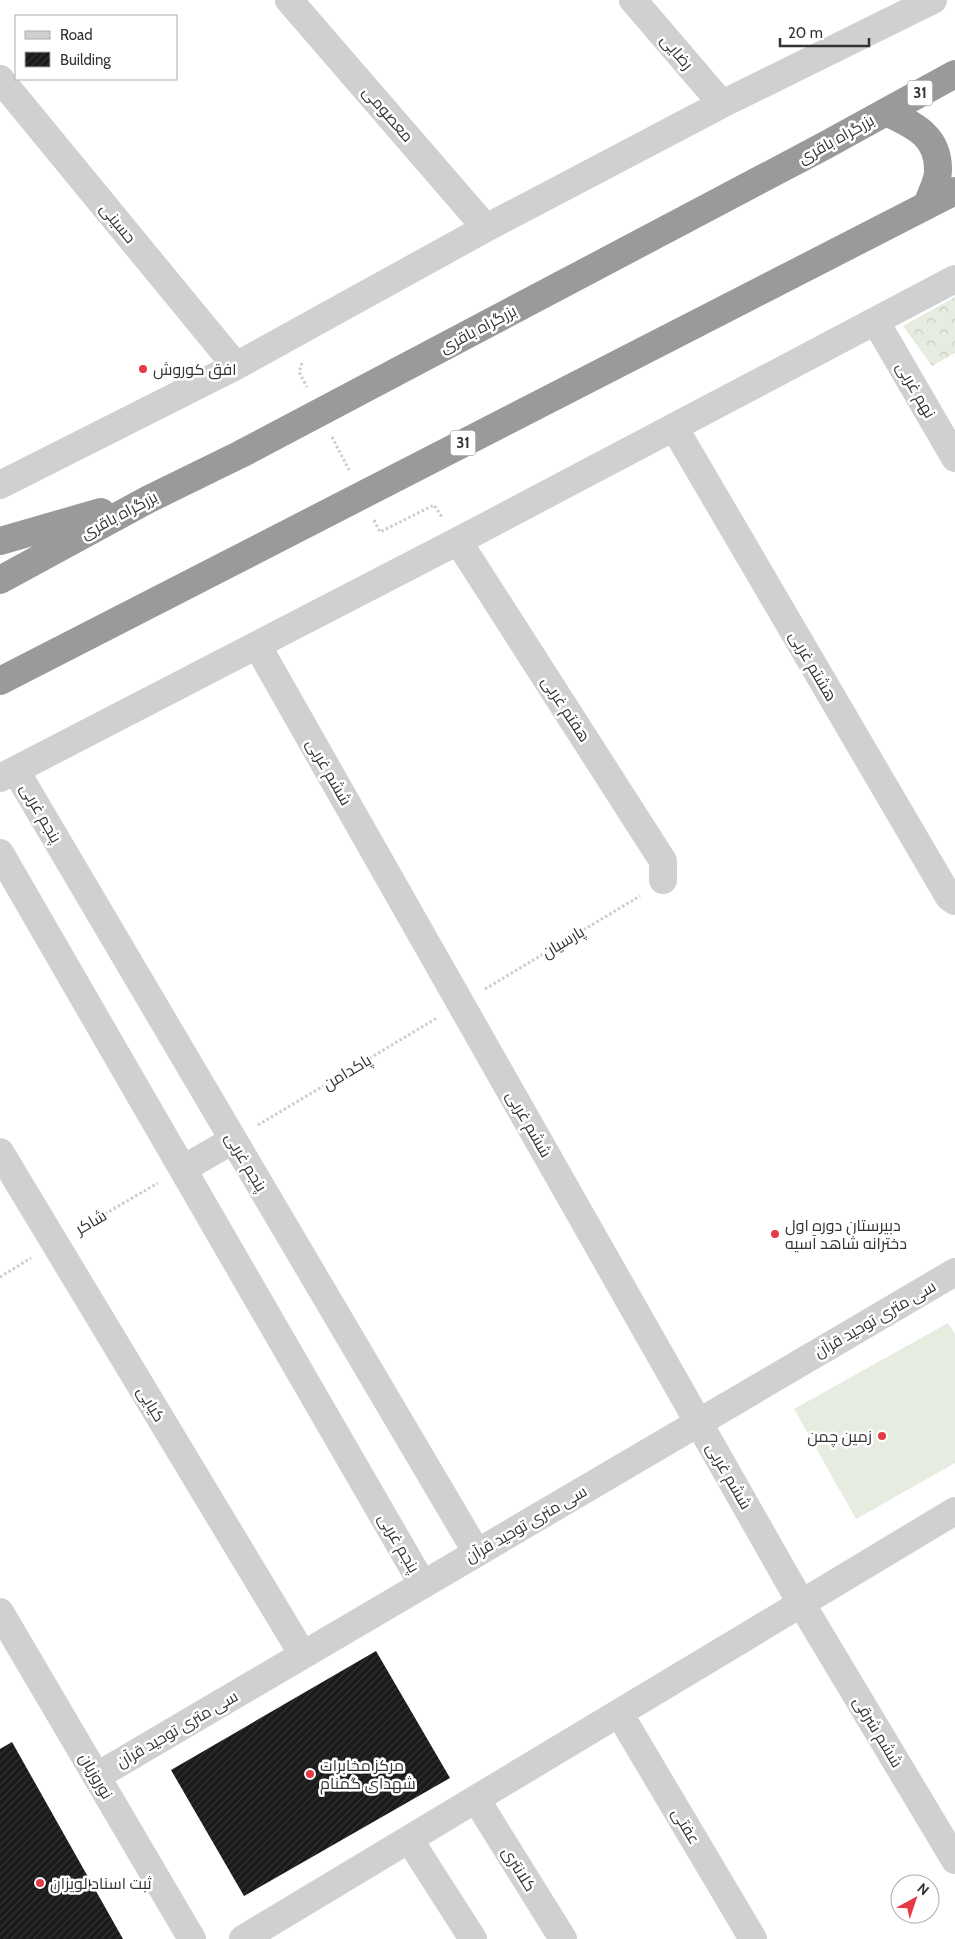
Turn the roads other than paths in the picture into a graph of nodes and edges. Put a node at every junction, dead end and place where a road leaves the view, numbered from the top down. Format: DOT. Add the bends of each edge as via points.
graph roads {
  1 [pos="289,0"];
  2 [pos="633,0"];
  3 [pos="933,0"];
  4 [pos="955,74"];
  5 [pos="0,80"];
  6 [pos="722,104"];
  7 [pos="886,112"];
  8 [pos="955,191"];
  9 [pos="926,205"];
  10 [pos="486,228"];
  11 [pos="955,279"];
  12 [pos="876,322"];
  13 [pos="236,366"];
  14 [pos="674,427"];
  15 [pos="955,458"];
  16 [pos="0,484"];
  17 [pos="148,499"];
  18 [pos="0,541"];
  19 [pos="458,542"];
  20 [pos="0,580"];
  21 [pos="257,645"];
  22 [pos="0,681"];
  23 [pos="8,775"];
  24 [pos="0,853"];
  25 [pos="663,880"];
  26 [pos="955,901"];
  27 [pos="233,1140"];
  28 [pos="0,1152"];
  29 [pos="183,1169"];
  30 [pos="955,1272"];
  31 [pos="699,1423"];
  32 [pos="955,1510"];
  33 [pos="477,1553"];
  34 [pos="423,1585"];
  35 [pos="801,1603"];
  36 [pos="0,1612"];
  37 [pos="303,1655"];
  38 [pos="619,1713"];
  39 [pos="97,1776"];
  40 [pos="476,1799"];
  41 [pos="409,1839"];
  42 [pos="955,1860"];
  43 [pos="192,1939"];
  44 [pos="244,1939"];
  45 [pos="473,1939"];
  46 [pos="563,1939"];
  47 [pos="753,1939"];
  1 -- 10 [label="street, معصومی"];
  2 -- 6 [label="street, رضایی"];
  3 -- 6 [label="street"];
  4 -- 7 [label="highway, بزرگراه باقری / 31"];
  5 -- 13 [label="street, حسینی"];
  6 -- 10 [label="street"];
  7 -- 9 [label="highway" via="920,128 934,146 938,172"];
  7 -- 17 [label="highway, بزرگراه باقری / 31" via="268,440"];
  8 -- 9 [label="highway, 31"];
  9 -- 22 [label="highway, 31"];
  10 -- 13 [label="street"];
  11 -- 12 [label="street"];
  12 -- 14 [label="street"];
  12 -- 15 [label="street, نهم غربی"];
  13 -- 16 [label="street"];
  14 -- 19 [label="street"];
  14 -- 26 [label="street, هشتم غربی" via="948,897"];
  17 -- 18 [label="highway"];
  17 -- 20 [label="highway, بزرگراه باقری / 31"];
  19 -- 21 [label="street"];
  19 -- 25 [label="street, هفتم غربی" via="663,861"];
  21 -- 23 [label="street"];
  21 -- 31 [label="street, ششم غربی"];
  23 -- 27 [label="street, پنجم غربی"];
  24 -- 29 [label="street, پنجم غربی"];
  27 -- 29 [label="street"];
  27 -- 33 [label="street, پنجم غربی"];
  28 -- 37 [label="street, کیایی"];
  29 -- 34 [label="street, پنجم غربی"];
  30 -- 31 [label="street, سی متری توحید قرآن"];
  31 -- 33 [label="street, سی متری توحید قرآن"];
  31 -- 35 [label="street, ششم غربی"];
  32 -- 35 [label="street"];
  33 -- 34 [label="street, سی متری توحید قرآن"];
  34 -- 37 [label="street, سی متری توحید قرآن"];
  35 -- 38 [label="street"];
  35 -- 42 [label="street, ششم شرقی"];
  36 -- 39 [label="street, نوروزیان"];
  37 -- 39 [label="street, سی متری توحید قرآن"];
  38 -- 40 [label="street"];
  38 -- 47 [label="street, عفتی"];
  39 -- 43 [label="street, نوروزیان"];
  40 -- 41 [label="street"];
  40 -- 46 [label="street, کلانتری"];
  41 -- 44 [label="street"];
  41 -- 45 [label="street"];
}
